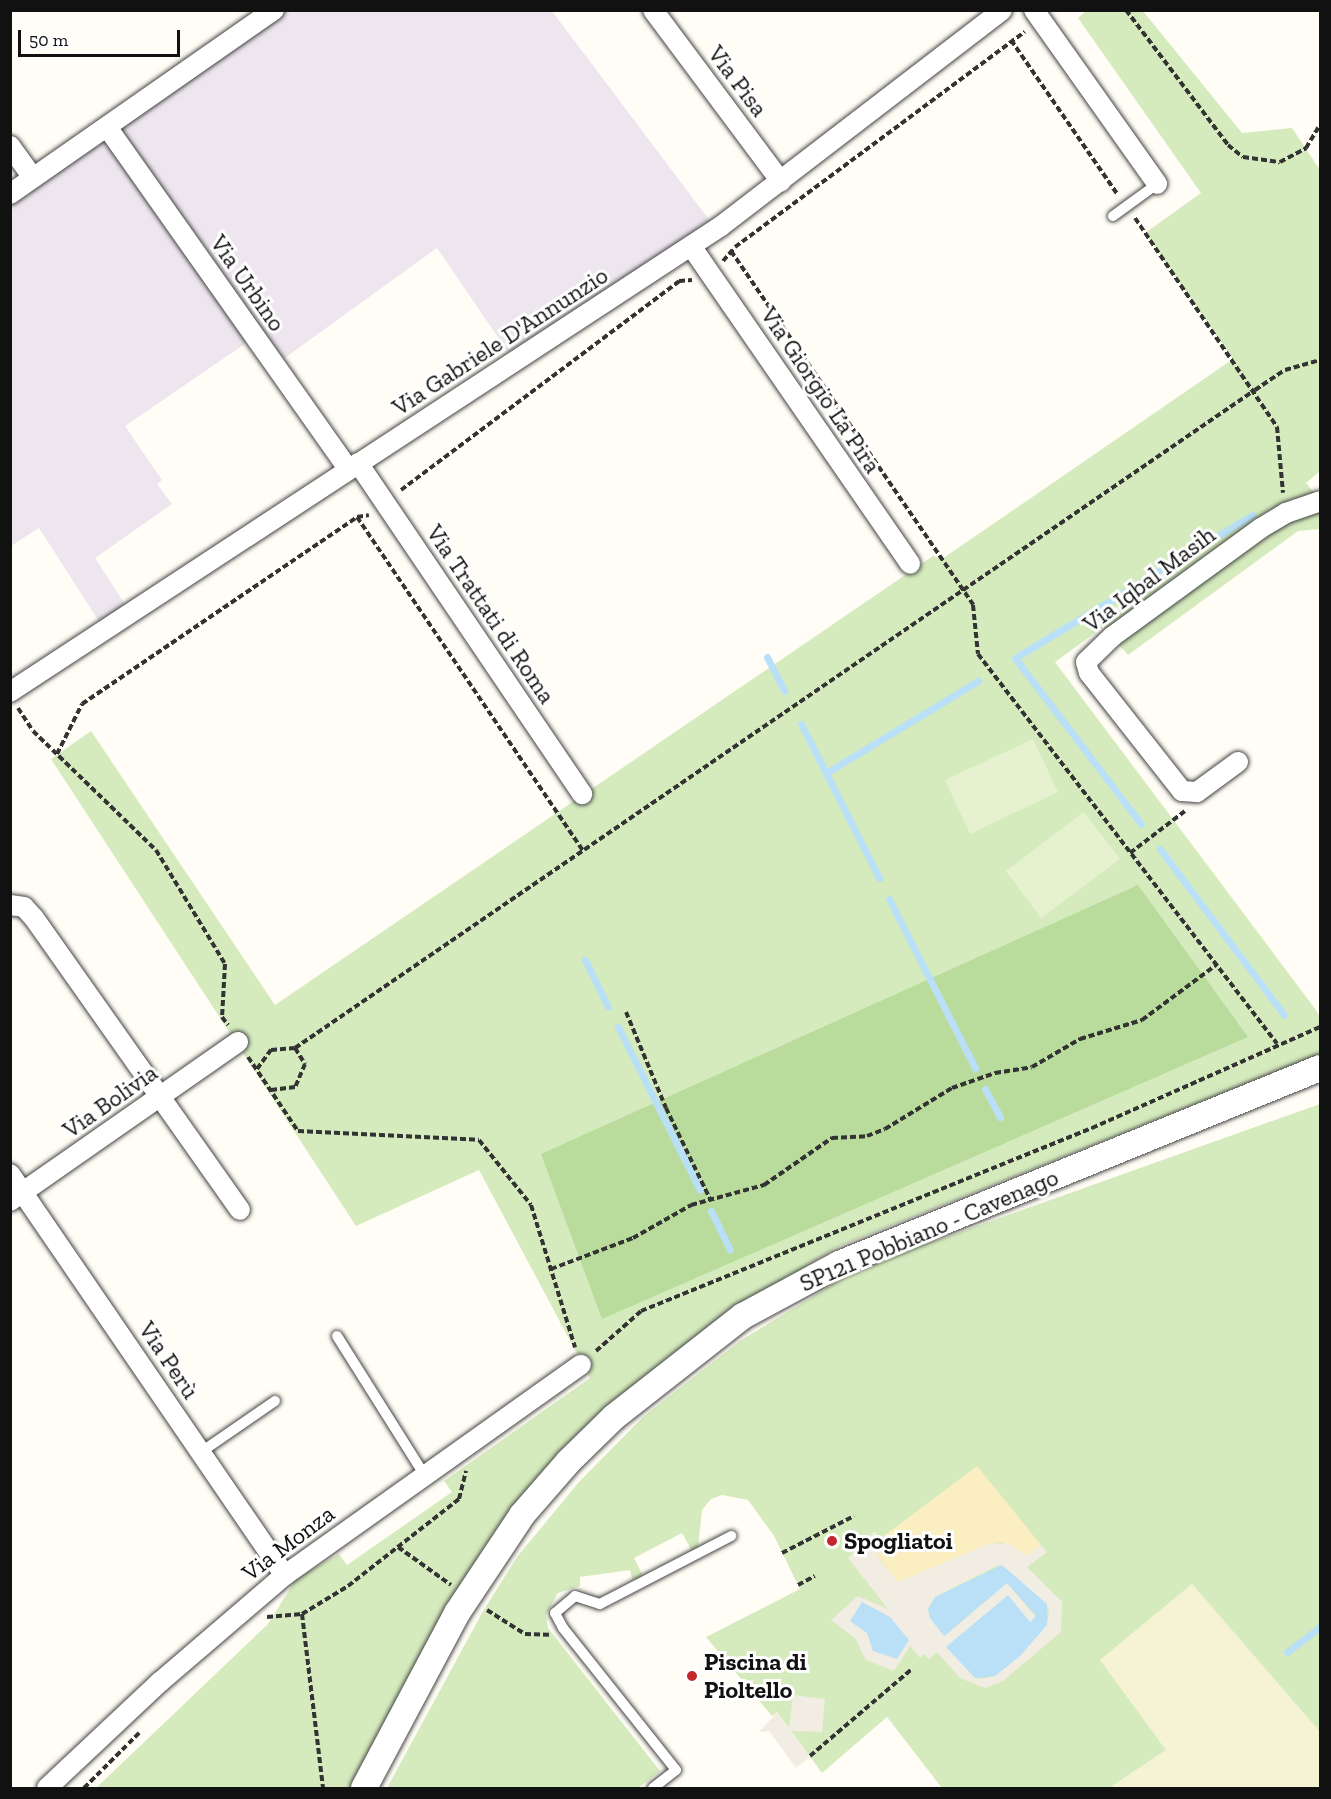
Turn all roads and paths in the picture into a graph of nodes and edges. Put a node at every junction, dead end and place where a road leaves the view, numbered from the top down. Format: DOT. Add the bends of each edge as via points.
graph roads {
  1 [pos="274,10"];
  2 [pos="654,10"];
  3 [pos="1002,10"];
  4 [pos="1126,10"];
  5 [pos="1039,18"];
  6 [pos="1011,40"];
  7 [pos="1320,125"];
  8 [pos="107,127"];
  9 [pos="10,146"];
  10 [pos="33,178"];
  11 [pos="781,182"];
  12 [pos="1157,184"];
  13 [pos="10,194"];
  14 [pos="1126,206"];
  15 [pos="1113,216"];
  16 [pos="691,246"];
  17 [pos="731,251"];
  18 [pos="709,272"];
  19 [pos="1320,360"];
  20 [pos="1255,390"];
  21 [pos="353,466"];
  22 [pos="1320,501"];
  23 [pos="388,508"];
  24 [pos="1286,513"];
  25 [pos="357,518"];
  26 [pos="909,564"];
  27 [pos="964,591"];
  28 [pos="13,698"];
  29 [pos="57,754"];
  30 [pos="1239,762"];
  31 [pos="1186,793"];
  32 [pos="582,794"];
  33 [pos="583,851"];
  34 [pos="1130,852"];
  35 [pos="10,905"];
  36 [pos="1216,965"];
  37 [pos="626,1012"];
  38 [pos="238,1041"];
  39 [pos="1277,1044"];
  40 [pos="295,1048"];
  41 [pos="1320,1068"];
  42 [pos="257,1069"];
  43 [pos="271,1090"];
  44 [pos="160,1097"];
  45 [pos="10,1174"];
  46 [pos="17,1197"];
  47 [pos="710,1199"];
  48 [pos="240,1210"];
  49 [pos="551,1269"];
  50 [pos="337,1336"];
  51 [pos="581,1365"];
  52 [pos="275,1401"];
  53 [pos="201,1452"];
  54 [pos="425,1476"];
  55 [pos="854,1516"];
  56 [pos="731,1536"];
  57 [pos="782,1553"];
  58 [pos="285,1575"];
  59 [pos="815,1576"];
  60 [pos="798,1585"];
  61 [pos="302,1614"];
  62 [pos="912,1669"];
  63 [pos="810,1756"];
  64 [pos="47,1788"];
  65 [pos="324,1788"];
  66 [pos="364,1788"];
  67 [pos="653,1788"];
  1 -- 8 [label="street"];
  2 -- 11 [label="street, Via Pisa"];
  3 -- 11 [label="street, Via Gabriele D'Annunzio"];
  4 -- 7 [label="path" via="1228,145 1243,157 1280,162 1306,148"];
  5 -- 6 [label="path"];
  5 -- 12 [label="street"];
  6 -- 14 [label="path"];
  6 -- 17 [label="path"];
  8 -- 10 [label="street"];
  8 -- 21 [label="street, Via Urbino"];
  9 -- 10 [label="street"];
  10 -- 13 [label="street"];
  11 -- 16 [label="street, Via Gabriele D'Annunzio"];
  12 -- 14 [label="lane"];
  14 -- 15 [label="lane"];
  14 -- 20 [label="path"];
  16 -- 18 [label="street, Via Giorgio La Pira"];
  16 -- 21 [label="street, Via Gabriele D'Annunzio"];
  17 -- 18 [label="path"];
  17 -- 27 [label="path"];
  18 -- 23 [label="path" via="670,288 403,486"];
  18 -- 26 [label="street, Via Giorgio La Pira"];
  19 -- 20 [label="path" via="1285,370"];
  20 -- 24 [label="path" via="1277,427"];
  20 -- 27 [label="path"];
  21 -- 23 [label="street, Via Trattati di Roma"];
  21 -- 28 [label="street, Via Gabriele D'Annunzio"];
  22 -- 24 [label="street, Via Iqbal Masih"];
  23 -- 25 [label="path"];
  23 -- 32 [label="street, Via Trattati di Roma"];
  24 -- 31 [label="street, Via Iqbal Masih" via="1113,636 1086,662 1096,682"];
  25 -- 29 [label="path" via="82,704"];
  25 -- 33 [label="path"];
  27 -- 33 [label="path"];
  27 -- 34 [label="path" via="973,605 978,654"];
  28 -- 29 [label="path" via="33,730"];
  29 -- 38 [label="path" via="156,850 225,964 222,1017"];
  30 -- 31 [label="street" via="1201,790"];
  31 -- 34 [label="path" via="1187,809"];
  33 -- 40 [label="path"];
  34 -- 36 [label="path"];
  35 -- 44 [label="street" via="31,913"];
  36 -- 39 [label="path"];
  36 -- 47 [label="path" via="1142,1020 1080,1039 1032,1067 995,1073 952,1088 922,1104 899,1123 867,1136 832,1138 764,1185"];
  37 -- 47 [label="path"];
  38 -- 42 [label="path"];
  38 -- 44 [label="street, Via Bolivia"];
  40 -- 42 [label="path" via="271,1050"];
  40 -- 43 [label="path" via="305,1064 296,1087"];
  41 -- 66 [label="street, SP121 Pobbiano - Cavenago" via="839,1264 743,1317 614,1417 567,1462 522,1515 457,1613"];
  42 -- 43 [label="path"];
  43 -- 49 [label="path" via="298,1131 478,1140 531,1205"];
  44 -- 46 [label="street, Via Bolivia"];
  44 -- 48 [label="street"];
  45 -- 46 [label="street, Via Perù"];
  46 -- 53 [label="street, Via Perù"];
  47 -- 49 [label="path" via="673,1213 633,1238"];
  49 -- 51 [label="path"];
  50 -- 54 [label="lane"];
  51 -- 54 [label="street, Via Monza"];
  52 -- 53 [label="lane"];
  53 -- 58 [label="street, Via Perù"];
  54 -- 58 [label="street, Via Monza"];
  55 -- 57 [label="path"];
  56 -- 67 [label="lane" via="600,1604 575,1596 555,1613 676,1770"];
  58 -- 64 [label="street, Via Monza" via="160,1682"];
  59 -- 60 [label="path"];
  61 -- 65 [label="path"];
  62 -- 63 [label="path"];
}
